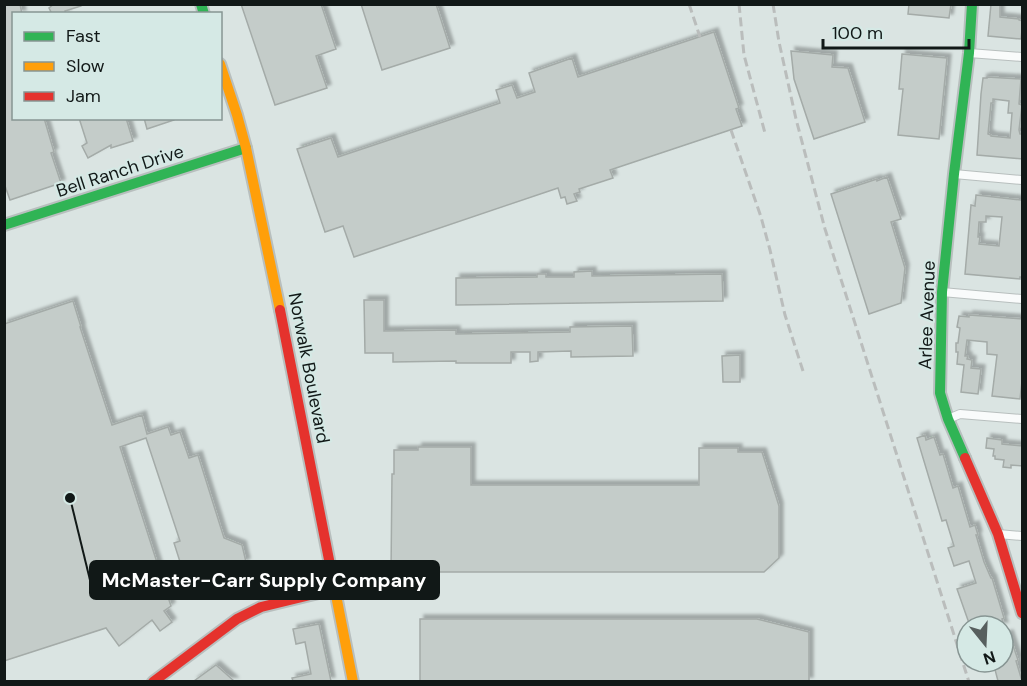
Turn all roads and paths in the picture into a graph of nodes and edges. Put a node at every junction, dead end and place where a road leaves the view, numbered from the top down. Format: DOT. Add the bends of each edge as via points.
graph roads {
  1 [pos="972,4"];
  2 [pos="969,52"];
  3 [pos="1023,57"];
  4 [pos="222,70"];
  5 [pos="246,148"];
  6 [pos="954,174"];
  7 [pos="1023,180"];
  8 [pos="4,225"];
  9 [pos="942,292"];
  10 [pos="1023,299"];
  11 [pos="948,419"];
  12 [pos="1023,419"];
  13 [pos="998,534"];
  14 [pos="1023,536"];
  15 [pos="335,589"];
  16 [pos="1023,613"];
  17 [pos="153,681"];
  18 [pos="353,681"];
  1 -- 2 [label="street, Arlee Avenue"];
  2 -- 3 [label="street"];
  2 -- 6 [label="street, Arlee Avenue"];
  4 -- 5 [label="street, Norwalk Boulevard"];
  5 -- 8 [label="street, Bell Ranch Drive"];
  5 -- 15 [label="street, Norwalk Boulevard"];
  6 -- 7 [label="street"];
  6 -- 9 [label="street, Arlee Avenue"];
  9 -- 10 [label="street"];
  9 -- 11 [label="street, Arlee Avenue" via="940,393"];
  11 -- 12 [label="street" via="960,414"];
  11 -- 13 [label="street, Arlee Avenue"];
  13 -- 14 [label="street"];
  13 -- 16 [label="street, Arlee Avenue"];
  15 -- 17 [label="street" via="261,607 237,619"];
  15 -- 18 [label="street, Norwalk Boulevard"];
}
